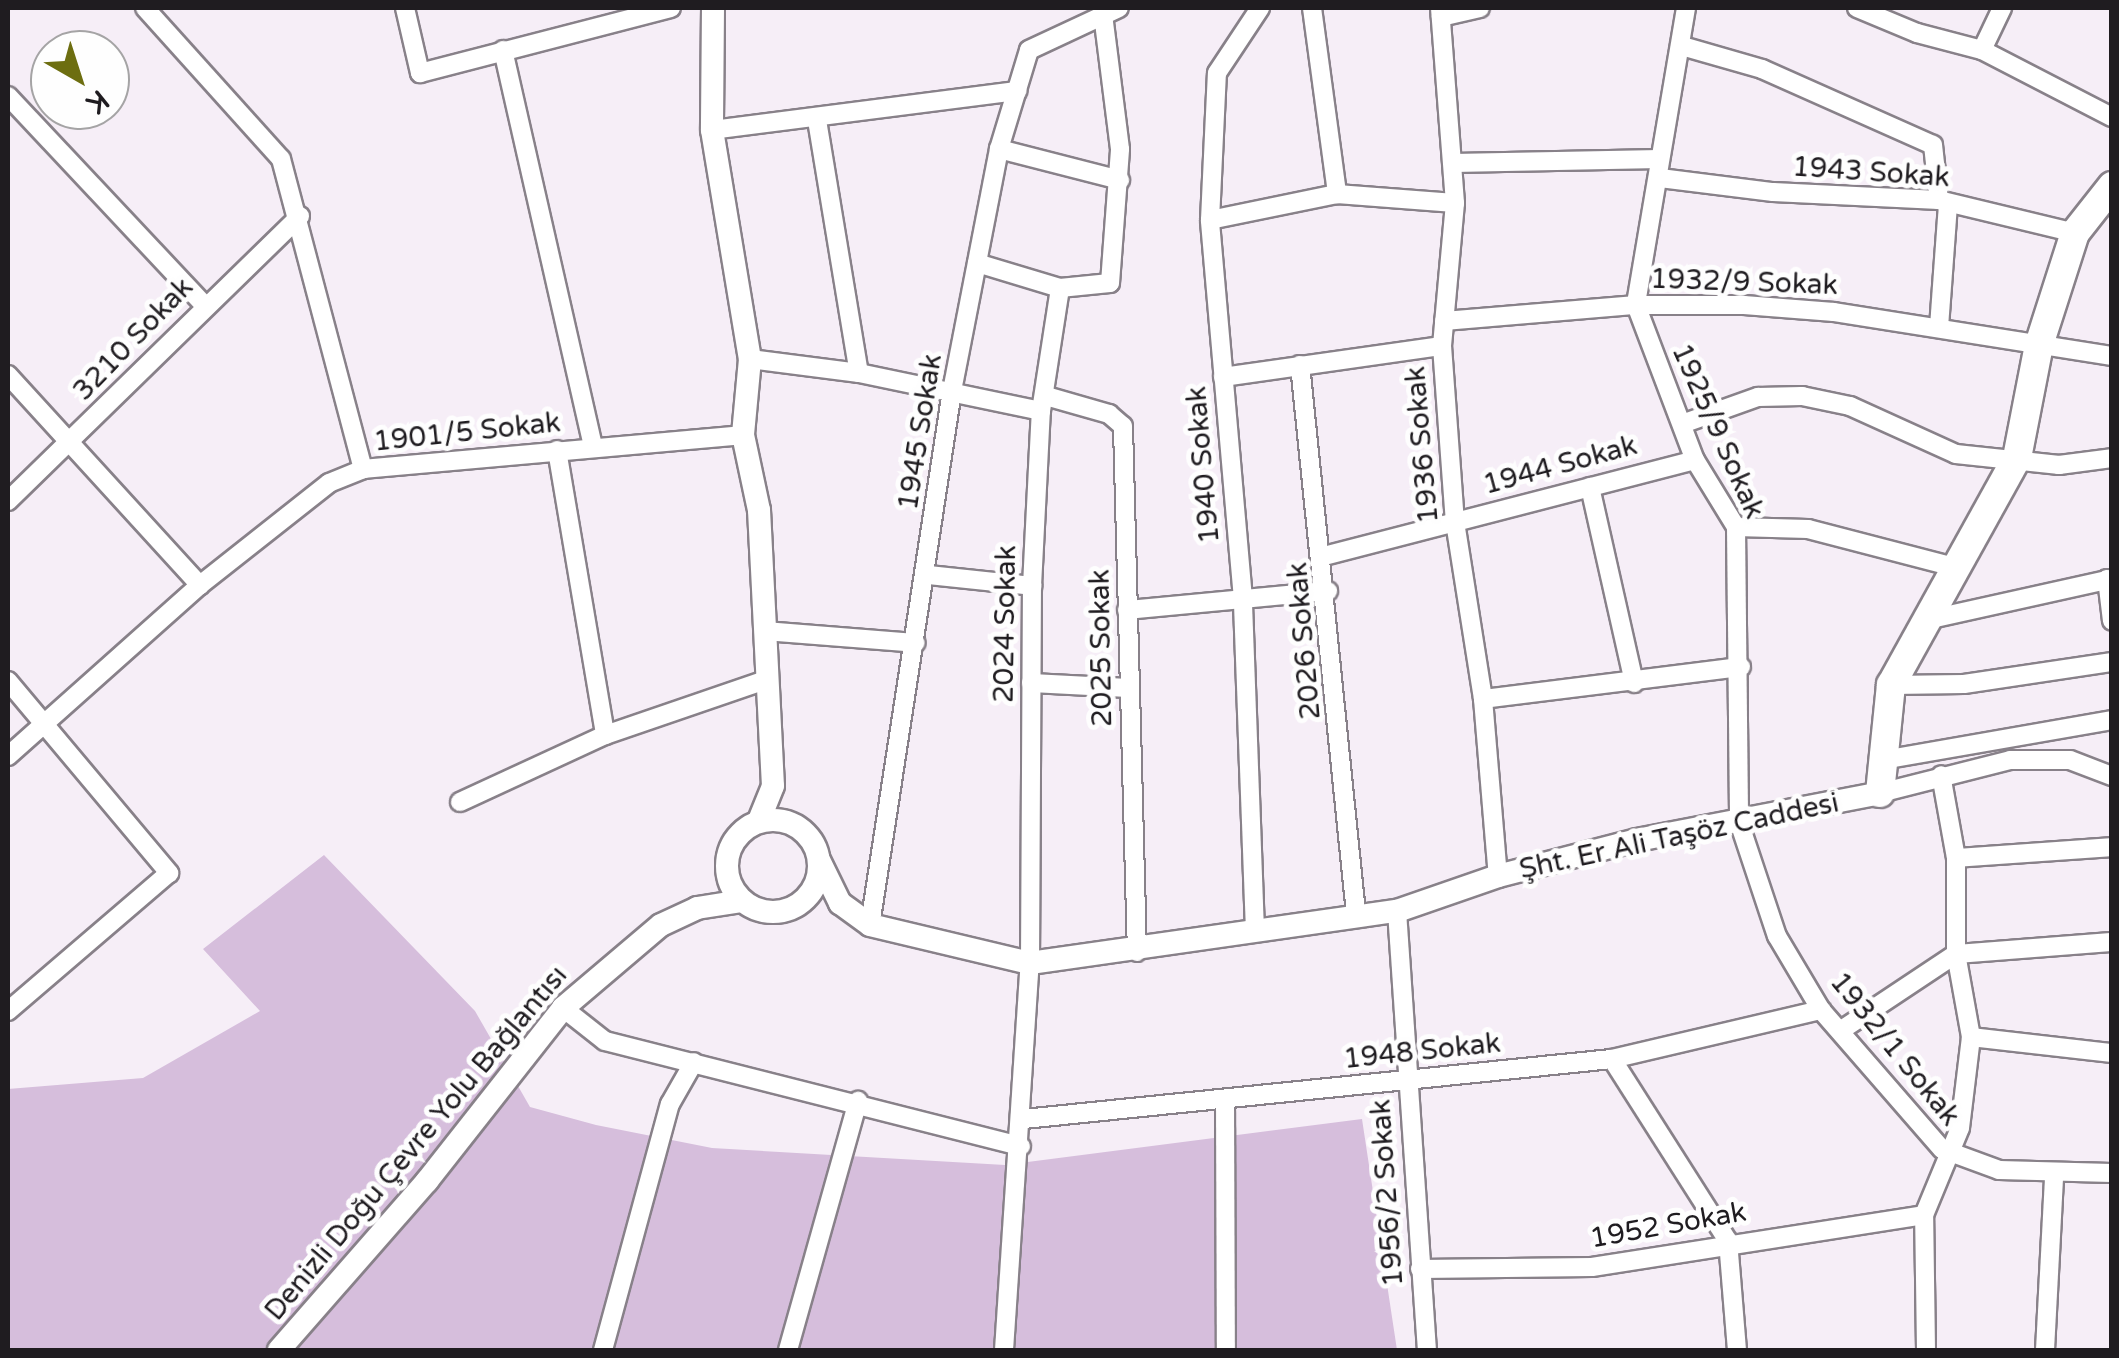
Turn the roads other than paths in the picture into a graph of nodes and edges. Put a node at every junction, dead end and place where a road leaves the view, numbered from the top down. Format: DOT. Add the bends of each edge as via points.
graph roads {
  1 [pos="405,8"];
  2 [pos="670,8"];
  3 [pos="713,8"];
  4 [pos="1260,8"];
  5 [pos="1312,8"];
  6 [pos="1480,8"];
  7 [pos="1686,8"];
  8 [pos="1858,8"];
  9 [pos="2002,8"];
  10 [pos="148,9"];
  11 [pos="1111,10"];
  12 [pos="1441,12"];
  13 [pos="1682,46"];
  14 [pos="503,50"];
  15 [pos="1982,50"];
  16 [pos="1018,92"];
  17 [pos="8,96"];
  18 [pos="2112,117"];
  19 [pos="817,120"];
  20 [pos="712,130"];
  21 [pos="1000,149"];
  22 [pos="1453,163"];
  23 [pos="1660,168"];
  24 [pos="1120,180"];
  25 [pos="2112,186"];
  26 [pos="1337,194"];
  27 [pos="1943,201"];
  28 [pos="1455,202"];
  29 [pos="300,216"];
  30 [pos="1210,220"];
  31 [pos="2075,233"];
  32 [pos="978,264"];
  33 [pos="1060,288"];
  34 [pos="204,305"];
  35 [pos="1636,306"];
  36 [pos="1444,321"];
  37 [pos="1939,327"];
  38 [pos="2040,345"];
  39 [pos="1442,346"];
  40 [pos="2112,356"];
  41 [pos="750,359"];
  42 [pos="1300,365"];
  43 [pos="859,373"];
  44 [pos="8,375"];
  45 [pos="1223,377"];
  46 [pos="952,392"];
  47 [pos="1044,404"];
  48 [pos="1682,424"];
  49 [pos="744,436"];
  50 [pos="70,443"];
  51 [pos="593,447"];
  52 [pos="557,450"];
  53 [pos="2017,458"];
  54 [pos="2112,458"];
  55 [pos="1695,460"];
  56 [pos="363,470"];
  57 [pos="1590,487"];
  58 [pos="8,501"];
  59 [pos="1455,522"];
  60 [pos="1736,527"];
  61 [pos="1324,556"];
  62 [pos="1958,568"];
  63 [pos="928,575"];
  64 [pos="2109,579"];
  65 [pos="200,585"];
  66 [pos="1032,586"];
  67 [pos="1328,591"];
  68 [pos="1244,600"];
  69 [pos="1127,610"];
  70 [pos="2112,621"];
  71 [pos="1921,622"];
  72 [pos="764,630"];
  73 [pos="916,643"];
  74 [pos="2112,662"];
  75 [pos="1741,667"];
  76 [pos="766,680"];
  77 [pos="8,682"];
  78 [pos="1031,684"];
  79 [pos="1634,684"];
  80 [pos="1891,685"];
  81 [pos="1129,688"];
  82 [pos="1483,698"];
  83 [pos="2112,720"];
  84 [pos="45,722"];
  85 [pos="606,735"];
  86 [pos="8,756"];
  87 [pos="1883,760"];
  88 [pos="1941,775"];
  89 [pos="2112,776"];
  90 [pos="772,786"];
  91 [pos="1880,794"];
  92 [pos="460,802"];
  93 [pos="759,821"];
  94 [pos="1739,822"];
  95 [pos="800,828"];
  96 [pos="2112,847"];
  97 [pos="1956,858"];
  98 [pos="820,862"];
  99 [pos="1498,876"];
  100 [pos="728,879"];
  101 [pos="742,901"];
  102 [pos="801,904"];
  103 [pos="840,904"];
  104 [pos="697,908"];
  105 [pos="1397,911"];
  106 [pos="1356,913"];
  107 [pos="870,925"];
  108 [pos="1255,931"];
  109 [pos="2112,942"];
  110 [pos="1136,952"];
  111 [pos="1956,954"];
  112 [pos="1030,964"];
  113 [pos="563,1008"];
  114 [pos="1821,1010"];
  115 [pos="8,1011"];
  116 [pos="1840,1031"];
  117 [pos="1971,1036"];
  118 [pos="2112,1052"];
  119 [pos="1612,1060"];
  120 [pos="694,1062"];
  121 [pos="1407,1080"];
  122 [pos="1226,1100"];
  123 [pos="858,1101"];
  124 [pos="1024,1119"];
  125 [pos="1021,1146"];
  126 [pos="1948,1153"];
  127 [pos="2112,1173"];
  128 [pos="2054,1176"];
  129 [pos="1924,1215"];
  130 [pos="1728,1241"];
  131 [pos="1420,1269"];
  132 [pos="280,1350"];
  133 [pos="603,1350"];
  134 [pos="788,1350"];
  135 [pos="1004,1350"];
  136 [pos="1226,1350"];
  137 [pos="1427,1350"];
  138 [pos="1737,1350"];
  139 [pos="1926,1350"];
  140 [pos="2045,1350"];
  1 -- 14 [label="street" via="420,73"];
  2 -- 14 [label="street"];
  3 -- 20 [label="street"];
  4 -- 30 [label="street, 1940 Sokak" via="1217,72"];
  5 -- 26 [label="street"];
  6 -- 12 [label="street"];
  7 -- 13 [label="street"];
  8 -- 15 [label="street"];
  9 -- 15 [label="street"];
  10 -- 29 [label="street" via="282,159"];
  11 -- 16 [label="street, 1945 Sokak" via="1028,50"];
  11 -- 24 [label="street"];
  12 -- 22 [label="street, 1936 Sokak"];
  13 -- 23 [label="street"];
  13 -- 27 [label="street" via="1762,69 1933,145"];
  14 -- 51 [label="street"];
  15 -- 18 [label="street"];
  16 -- 19 [label="street"];
  16 -- 21 [label="street, 1945 Sokak"];
  17 -- 34 [label="street"];
  19 -- 20 [label="street"];
  19 -- 43 [label="street"];
  20 -- 41 [label="street"];
  21 -- 24 [label="street"];
  21 -- 32 [label="street, 1945 Sokak"];
  22 -- 23 [label="street, 1943 Sokak"];
  22 -- 28 [label="street, 1936 Sokak"];
  23 -- 27 [label="street, 1943 Sokak" via="1773,192"];
  23 -- 35 [label="street"];
  24 -- 33 [label="street" via="1110,283"];
  25 -- 31 [label="main road"];
  26 -- 28 [label="street"];
  26 -- 30 [label="street"];
  27 -- 31 [label="street, 1943 Sokak"];
  27 -- 37 [label="street"];
  28 -- 36 [label="street, 1936 Sokak"];
  29 -- 34 [label="street, 3210 Sokak"];
  29 -- 56 [label="street"];
  30 -- 45 [label="street, 1940 Sokak"];
  31 -- 38 [label="main road"];
  32 -- 33 [label="street"];
  32 -- 46 [label="street, 1945 Sokak"];
  33 -- 47 [label="street, 2024 Sokak"];
  34 -- 50 [label="street, 3210 Sokak"];
  35 -- 36 [label="street, 1932/9 Sokak"];
  35 -- 37 [label="street, 1932/9 Sokak" via="1744,304"];
  35 -- 48 [label="street, 1925/9 Sokak"];
  36 -- 39 [label="street, 1936 Sokak"];
  37 -- 38 [label="street, 1932/9 Sokak"];
  38 -- 40 [label="street, 1932/9 Sokak"];
  38 -- 53 [label="main road"];
  39 -- 42 [label="street"];
  39 -- 59 [label="street, 1936 Sokak"];
  41 -- 43 [label="street"];
  41 -- 49 [label="street"];
  42 -- 45 [label="street"];
  42 -- 61 [label="street, 2026 Sokak"];
  43 -- 46 [label="street"];
  44 -- 50 [label="street"];
  45 -- 68 [label="street, 1940 Sokak"];
  46 -- 47 [label="street"];
  46 -- 63 [label="street, 1945 Sokak"];
  47 -- 66 [label="street, 2024 Sokak"];
  47 -- 69 [label="street, 2025 Sokak" via="1109,414 1123,426"];
  48 -- 53 [label="street" via="1758,397 1802,396 1850,406 1956,454"];
  48 -- 55 [label="street, 1925/9 Sokak"];
  49 -- 51 [label="street, 1901/5 Sokak"];
  49 -- 72 [label="street" via="759,510"];
  50 -- 58 [label="street, 3210 Sokak"];
  50 -- 65 [label="street"];
  51 -- 52 [label="street, 1901/5 Sokak"];
  52 -- 56 [label="street, 1901/5 Sokak"];
  52 -- 85 [label="street"];
  53 -- 54 [label="street" via="2059,464"];
  53 -- 62 [label="main road"];
  55 -- 57 [label="street, 1944 Sokak"];
  55 -- 60 [label="street, 1925/9 Sokak"];
  56 -- 65 [label="street, 1901/5 Sokak" via="329,483"];
  57 -- 59 [label="street, 1944 Sokak"];
  57 -- 79 [label="street"];
  59 -- 61 [label="street, 1944 Sokak"];
  59 -- 82 [label="street, 1936 Sokak"];
  60 -- 62 [label="street" via="1808,529"];
  60 -- 75 [label="street, 1925/9 Sokak"];
  61 -- 67 [label="street, 2026 Sokak"];
  62 -- 71 [label="main road"];
  63 -- 66 [label="street"];
  63 -- 73 [label="street, 1945 Sokak"];
  64 -- 70 [label="street"];
  64 -- 71 [label="street"];
  65 -- 84 [label="street, 1901/5 Sokak"];
  66 -- 78 [label="street, 2024 Sokak"];
  67 -- 68 [label="street"];
  67 -- 106 [label="street, 2026 Sokak"];
  68 -- 69 [label="street"];
  68 -- 108 [label="street, 1940 Sokak"];
  69 -- 81 [label="street, 2025 Sokak"];
  71 -- 80 [label="main road"];
  72 -- 73 [label="street"];
  72 -- 76 [label="street"];
  73 -- 107 [label="street, 1945 Sokak"];
  74 -- 80 [label="street" via="1964,684"];
  75 -- 79 [label="street"];
  75 -- 94 [label="street, 1925/9 Sokak"];
  76 -- 85 [label="street"];
  76 -- 90 [label="street"];
  77 -- 84 [label="street"];
  78 -- 81 [label="street"];
  78 -- 112 [label="street, 2024 Sokak"];
  79 -- 82 [label="street"];
  80 -- 87 [label="main road"];
  81 -- 110 [label="street, 2025 Sokak"];
  82 -- 99 [label="street, 1936 Sokak"];
  83 -- 87 [label="street"];
  84 -- 86 [label="street, 1901/5 Sokak"];
  84 -- 115 [label="street" via="169,872"];
  85 -- 92 [label="street"];
  87 -- 91 [label="main road"];
  88 -- 89 [label="street" via="2010,760 2070,760"];
  88 -- 91 [label="street"];
  88 -- 97 [label="street"];
  90 -- 93 [label="street"];
  90 -- 95 [label="street"];
  91 -- 94 [label="street, Şht. Er Ali Taşöz Caddesi"];
  93 -- 95 [label="street"];
  93 -- 100 [label="street" via="729,850"];
  94 -- 99 [label="street, Şht. Er Ali Taşöz Caddesi"];
  94 -- 114 [label="street, 1932/1 Sokak" via="1777,936"];
  95 -- 98 [label="street"];
  96 -- 97 [label="street"];
  97 -- 111 [label="street"];
  98 -- 102 [label="street"];
  98 -- 103 [label="street"];
  99 -- 105 [label="street, Şht. Er Ali Taşöz Caddesi"];
  100 -- 101 [label="street"];
  100 -- 104 [label="street"];
  101 -- 102 [label="street" via="765,912"];
  101 -- 104 [label="street"];
  102 -- 103 [label="street"];
  103 -- 107 [label="street, Şht. Er Ali Taşöz Caddesi"];
  104 -- 113 [label="street, Denizli Doğu Çevre Yolu Bağlantısı" via="660,924"];
  105 -- 106 [label="street, Şht. Er Ali Taşöz Caddesi"];
  105 -- 121 [label="street, 1956/2 Sokak"];
  106 -- 108 [label="street, Şht. Er Ali Taşöz Caddesi"];
  107 -- 112 [label="street, Şht. Er Ali Taşöz Caddesi"];
  108 -- 110 [label="street, Şht. Er Ali Taşöz Caddesi"];
  109 -- 111 [label="street"];
  110 -- 112 [label="street, Şht. Er Ali Taşöz Caddesi"];
  111 -- 116 [label="street"];
  111 -- 117 [label="street"];
  112 -- 124 [label="street, 2024 Sokak"];
  113 -- 120 [label="street" via="605,1041"];
  113 -- 132 [label="street, Denizli Doğu Çevre Yolu Bağlantısı" via="427,1181"];
  114 -- 116 [label="street, 1932/1 Sokak"];
  114 -- 119 [label="street, 1948 Sokak"];
  116 -- 126 [label="street, 1932/1 Sokak" via="1894,1100"];
  117 -- 118 [label="street"];
  117 -- 126 [label="street" via="1960,1128"];
  119 -- 121 [label="street, 1948 Sokak"];
  119 -- 130 [label="street"];
  120 -- 123 [label="street"];
  120 -- 133 [label="street" via="670,1104"];
  121 -- 122 [label="street, 1948 Sokak"];
  121 -- 131 [label="street, 1956/2 Sokak"];
  122 -- 124 [label="street, 1948 Sokak"];
  122 -- 136 [label="street"];
  123 -- 125 [label="street"];
  123 -- 134 [label="street"];
  124 -- 125 [label="street, 2024 Sokak"];
  125 -- 135 [label="street, 2024 Sokak"];
  126 -- 128 [label="street, 1932/1 Sokak" via="1999,1170"];
  126 -- 129 [label="street"];
  127 -- 128 [label="street, 1932/1 Sokak"];
  128 -- 140 [label="street"];
  129 -- 130 [label="street, 1952 Sokak"];
  129 -- 139 [label="street"];
  130 -- 131 [label="street, 1952 Sokak" via="1592,1267"];
  130 -- 138 [label="street"];
  131 -- 137 [label="street, 1956/2 Sokak"];
}
